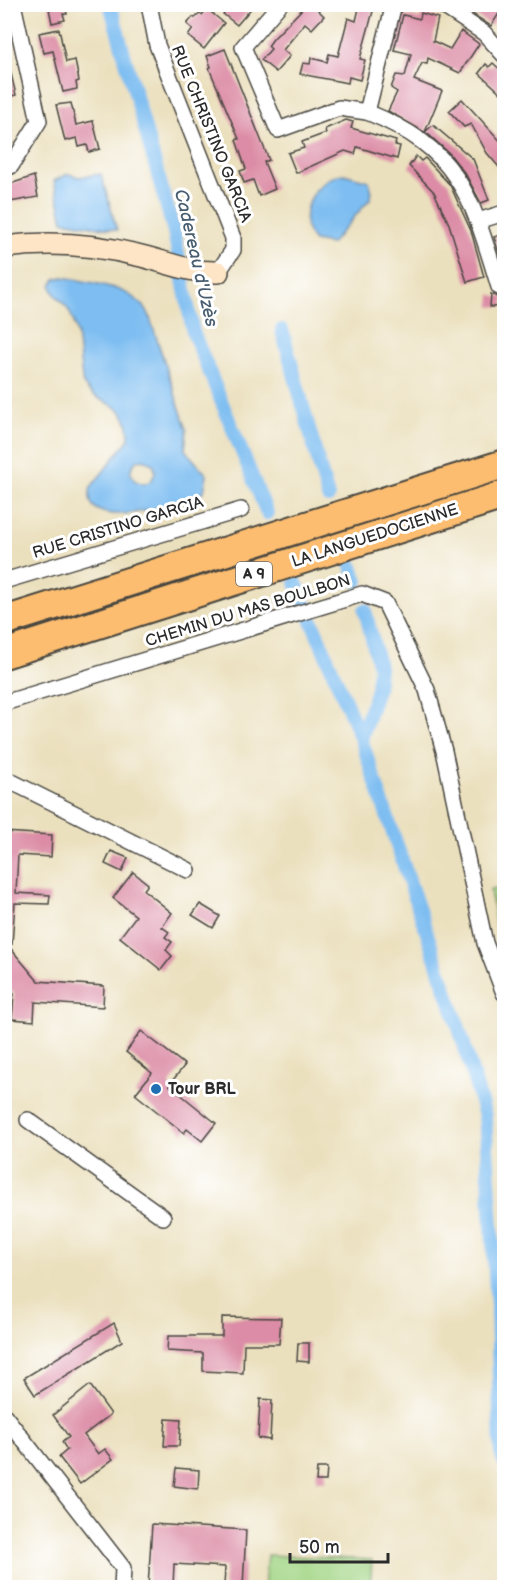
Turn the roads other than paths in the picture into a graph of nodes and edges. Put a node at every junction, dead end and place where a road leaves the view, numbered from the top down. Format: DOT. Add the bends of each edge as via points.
graph roads {
  1 [pos="13,4"];
  2 [pos="148,4"];
  3 [pos="280,4"];
  4 [pos="394,4"];
  5 [pos="440,4"];
  6 [pos="504,55"];
  7 [pos="367,112"];
  8 [pos="4,167"];
  9 [pos="504,213"];
  10 [pos="478,221"];
  11 [pos="4,247"];
  12 [pos="218,272"];
  13 [pos="499,287"];
  14 [pos="504,464"];
  15 [pos="504,495"];
  16 [pos="241,510"];
  17 [pos="4,581"];
  18 [pos="4,621"];
  19 [pos="4,654"];
  20 [pos="4,704"];
  21 [pos="4,778"];
  22 [pos="188,870"];
  23 [pos="504,993"];
  24 [pos="28,1120"];
  25 [pos="163,1217"];
  26 [pos="4,1414"];
  27 [pos="122,1587"];
  1 -- 8 [label="street" via="39,121 11,165"];
  2 -- 12 [label="street, RUE CHRISTINO GARCIA" via="157,45 233,238 233,250"];
  3 -- 7 [label="street" via="243,47 278,130 339,108"];
  4 -- 7 [label="street"];
  5 -- 6 [label="street" via="484,33"];
  7 -- 10 [label="street" via="419,136 440,155 458,178"];
  9 -- 10 [label="street"];
  10 -- 13 [label="street"];
  11 -- 12 [label="street" via="40,242 110,248 202,272"];
  14 -- 18 [label="highway, LA LANGUEDOCIENNE / A 9"];
  15 -- 19 [label="highway, LA LANGUEDOCIENNE / A 9"];
  16 -- 17 [label="street, RUE CRISTINO GARCIA"];
  20 -- 23 [label="street, CHEMIN DU MAS BOULBON" via="362,594 385,603 430,700 485,943"];
  21 -- 22 [label="street"];
  24 -- 25 [label="street"];
  26 -- 27 [label="street" via="123,1568"];
}
